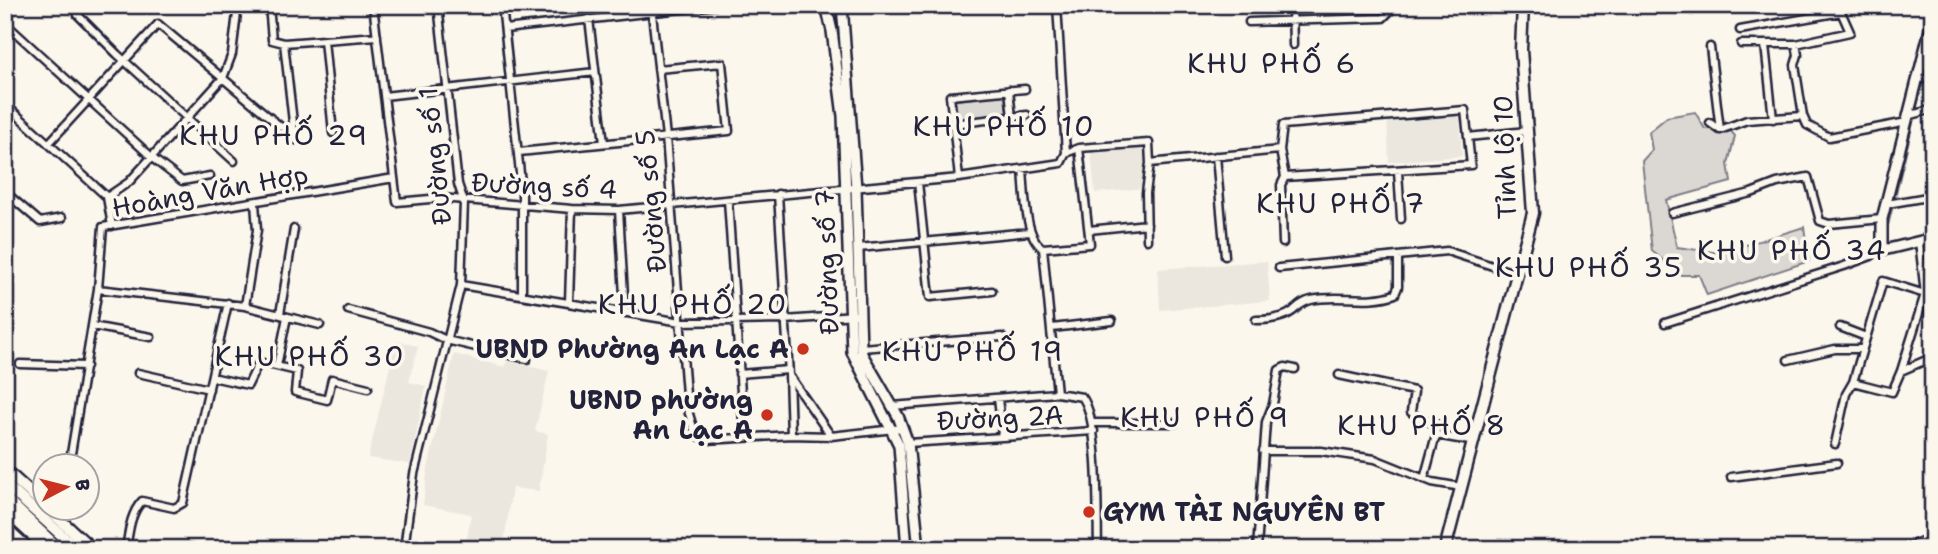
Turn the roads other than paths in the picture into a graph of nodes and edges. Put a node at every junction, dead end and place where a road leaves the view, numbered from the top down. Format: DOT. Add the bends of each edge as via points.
graph roads {
  1 [pos="74,5"];
  2 [pos="238,5"];
  3 [pos="269,5"];
  4 [pos="373,5"];
  5 [pos="438,5"];
  6 [pos="502,5"];
  7 [pos="716,5"];
  8 [pos="826,5"];
  9 [pos="842,5"];
  10 [pos="1057,5"];
  11 [pos="1292,5"];
  12 [pos="1393,5"];
  13 [pos="1523,5"];
  14 [pos="1725,5"];
  15 [pos="652,8"];
  16 [pos="1840,8"];
  17 [pos="1691,10"];
  18 [pos="1933,18"];
  19 [pos="589,19"];
  20 [pos="1292,20"];
  21 [pos="1248,22"];
  22 [pos="5,23"];
  23 [pos="505,29"];
  24 [pos="1740,30"];
  25 [pos="377,36"];
  26 [pos="324,40"];
  27 [pos="284,43"];
  28 [pos="1741,44"];
  29 [pos="1796,44"];
  30 [pos="1293,46"];
  31 [pos="1765,46"];
  32 [pos="1710,47"];
  33 [pos="1929,49"];
  34 [pos="124,60"];
  35 [pos="658,69"];
  36 [pos="596,72"];
  37 [pos="223,78"];
  38 [pos="1926,79"];
  39 [pos="512,80"];
  40 [pos="447,88"];
  41 [pos="1025,89"];
  42 [pos="1009,90"];
  43 [pos="384,96"];
  44 [pos="88,99"];
  45 [pos="5,104"];
  46 [pos="1933,109"];
  47 [pos="1027,115"];
  48 [pos="1803,116"];
  49 [pos="1012,117"];
  50 [pos="188,118"];
  51 [pos="1773,119"];
  52 [pos="1908,119"];
  53 [pos="1710,123"];
  54 [pos="953,124"];
  55 [pos="281,127"];
  56 [pos="1720,130"];
  57 [pos="1528,131"];
  58 [pos="333,133"];
  59 [pos="666,137"];
  60 [pos="1468,137"];
  61 [pos="295,140"];
  62 [pos="49,143"];
  63 [pos="604,143"];
  64 [pos="1079,148"];
  65 [pos="1280,150"];
  66 [pos="519,152"];
  67 [pos="1066,153"];
  68 [pos="1216,156"];
  69 [pos="152,157"];
  70 [pos="234,161"];
  71 [pos="1150,163"];
  72 [pos="1023,169"];
  73 [pos="1398,172"];
  74 [pos="210,176"];
  75 [pos="1285,177"];
  76 [pos="394,178"];
  77 [pos="959,178"];
  78 [pos="918,182"];
  79 [pos="856,188"];
  80 [pos="846,189"];
  81 [pos="5,192"];
  82 [pos="778,194"];
  83 [pos="1933,195"];
  84 [pos="107,197"];
  85 [pos="728,200"];
  86 [pos="464,202"];
  87 [pos="255,203"];
  88 [pos="1891,203"];
  89 [pos="523,204"];
  90 [pos="671,204"];
  91 [pos="572,209"];
  92 [pos="619,211"];
  93 [pos="1672,213"];
  94 [pos="62,218"];
  95 [pos="1401,219"];
  96 [pos="1882,219"];
  97 [pos="1147,224"];
  98 [pos="112,226"];
  99 [pos="294,229"];
  100 [pos="1089,230"];
  101 [pos="1030,232"];
  102 [pos="1933,238"];
  103 [pos="1147,240"];
  104 [pos="923,241"];
  105 [pos="1919,241"];
  106 [pos="1283,243"];
  107 [pos="858,248"];
  108 [pos="1043,248"];
  109 [pos="1882,248"];
  110 [pos="1225,256"];
  111 [pos="1398,257"];
  112 [pos="1279,268"];
  113 [pos="1517,274"];
  114 [pos="461,285"];
  115 [pos="98,289"];
  116 [pos="992,291"];
  117 [pos="522,294"];
  118 [pos="1925,294"];
  119 [pos="569,302"];
  120 [pos="228,303"];
  121 [pos="245,306"];
  122 [pos="348,310"];
  123 [pos="625,313"];
  124 [pos="283,315"];
  125 [pos="854,315"];
  126 [pos="785,320"];
  127 [pos="1256,320"];
  128 [pos="681,321"];
  129 [pos="736,321"];
  130 [pos="1112,321"];
  131 [pos="1665,323"];
  132 [pos="320,325"];
  133 [pos="92,326"];
  134 [pos="1840,327"];
  135 [pos="1052,328"];
  136 [pos="151,337"];
  137 [pos="1002,337"];
  138 [pos="1866,337"];
  139 [pos="446,340"];
  140 [pos="861,348"];
  141 [pos="1863,349"];
  142 [pos="1933,357"];
  143 [pos="527,359"];
  144 [pos="1788,360"];
  145 [pos="20,364"];
  146 [pos="86,366"];
  147 [pos="277,366"];
  148 [pos="1295,369"];
  149 [pos="1901,371"];
  150 [pos="138,373"];
  151 [pos="739,373"];
  152 [pos="789,373"];
  153 [pos="1339,375"];
  154 [pos="212,377"];
  155 [pos="1853,382"];
  156 [pos="368,388"];
  157 [pos="209,389"];
  158 [pos="1057,393"];
  159 [pos="998,398"];
  160 [pos="892,406"];
  161 [pos="1175,423"];
  162 [pos="1093,427"];
  163 [pos="898,429"];
  164 [pos="791,435"];
  165 [pos="1436,435"];
  166 [pos="831,436"];
  167 [pos="1002,436"];
  168 [pos="744,437"];
  169 [pos="1475,442"];
  170 [pos="908,443"];
  171 [pos="1835,444"];
  172 [pos="1263,451"];
  173 [pos="72,452"];
  174 [pos="1837,463"];
  175 [pos="5,470"];
  176 [pos="1731,477"];
  177 [pos="1424,479"];
  178 [pos="5,484"];
  179 [pos="1461,487"];
  180 [pos="32,495"];
  181 [pos="5,498"];
  182 [pos="5,510"];
  183 [pos="56,522"];
  184 [pos="66,522"];
  185 [pos="54,529"];
  186 [pos="1933,538"];
  187 [pos="47,549"];
  188 [pos="59,549"];
  189 [pos="77,549"];
  190 [pos="92,549"];
  191 [pos="126,549"];
  192 [pos="404,549"];
  193 [pos="907,549"];
  194 [pos="919,549"];
  195 [pos="1098,549"];
  196 [pos="1257,549"];
  197 [pos="1445,549"];
  198 [pos="1906,549"];
  1 -- 34 [label="street" via="78,15"];
  2 -- 37 [label="street" via="232,54"];
  3 -- 27 [label="street" via="272,40"];
  4 -- 25 [label="street"];
  5 -- 40 [label="street, Đường số 1"];
  6 -- 23 [label="street"];
  7 -- 15 [label="street"];
  8 -- 80 [label="main road, Đường số 7" via="843,116"];
  9 -- 79 [label="main road, Đường số 7"];
  10 -- 67 [label="street"];
  11 -- 20 [label="street"];
  12 -- 20 [label="street" via="1383,18"];
  13 -- 57 [label="main road, Tỉnh lộ 10" via="1521,50"];
  14 -- 17 [label="street"];
  15 -- 19 [label="street"];
  15 -- 35 [label="street, Đường số 5"];
  16 -- 24 [label="street"];
  16 -- 29 [label="street" via="1850,32"];
  18 -- 33 [label="main road"];
  19 -- 23 [label="street"];
  19 -- 36 [label="street"];
  20 -- 21 [label="street"];
  20 -- 30 [label="street"];
  22 -- 44 [label="street"];
  23 -- 39 [label="street"];
  25 -- 26 [label="street"];
  25 -- 43 [label="street"];
  26 -- 27 [label="street"];
  26 -- 58 [label="street"];
  27 -- 61 [label="street"];
  28 -- 31 [label="street"];
  29 -- 31 [label="street"];
  29 -- 48 [label="street"];
  31 -- 51 [label="street"];
  32 -- 56 [label="street"];
  33 -- 38 [label="main road"];
  34 -- 37 [label="street" via="158,24"];
  34 -- 44 [label="street"];
  34 -- 50 [label="street"];
  35 -- 59 [label="street, Đường số 5"];
  35 -- 59 [label="street" via="722,63 729,131"];
  36 -- 39 [label="street"];
  36 -- 63 [label="street"];
  37 -- 50 [label="street"];
  37 -- 55 [label="street"];
  38 -- 52 [label="main road"];
  39 -- 40 [label="street"];
  39 -- 66 [label="street"];
  40 -- 43 [label="street"];
  40 -- 86 [label="street, Đường số 1"];
  41 -- 42 [label="street"];
  42 -- 49 [label="street"];
  42 -- 54 [label="street" via="950,96"];
  43 -- 76 [label="street"];
  44 -- 62 [label="street"];
  44 -- 69 [label="street"];
  45 -- 62 [label="street"];
  46 -- 52 [label="street"];
  47 -- 49 [label="street"];
  48 -- 51 [label="street"];
  48 -- 52 [label="street" via="1807,125 1829,137"];
  49 -- 54 [label="street"];
  50 -- 69 [label="street"];
  50 -- 70 [label="street"];
  51 -- 56 [label="street" via="1747,120"];
  52 -- 88 [label="main road"];
  53 -- 56 [label="street"];
  54 -- 77 [label="street"];
  57 -- 60 [label="street"];
  57 -- 113 [label="main road, Tỉnh lộ 10" via="1533,213"];
  59 -- 63 [label="street"];
  59 -- 90 [label="street, Đường số 5"];
  60 -- 65 [label="street" via="1465,110 1283,125"];
  60 -- 73 [label="street" via="1471,165"];
  62 -- 84 [label="street"];
  63 -- 66 [label="street"];
  64 -- 67 [label="street"];
  64 -- 71 [label="street" via="1149,143"];
  64 -- 100 [label="street"];
  65 -- 68 [label="street"];
  65 -- 75 [label="street"];
  66 -- 89 [label="street"];
  67 -- 72 [label="street, Đường số 4" via="1061,163"];
  68 -- 71 [label="street"];
  68 -- 110 [label="street"];
  69 -- 74 [label="street" via="182,181"];
  69 -- 84 [label="street"];
  71 -- 97 [label="street"];
  72 -- 77 [label="street, Đường số 4"];
  72 -- 101 [label="street"];
  73 -- 75 [label="street"];
  73 -- 95 [label="street"];
  75 -- 106 [label="street" via="1281,185"];
  76 -- 86 [label="street, Đường số 4" via="397,202 441,198"];
  76 -- 87 [label="street, Hoàng Văn Hợp"];
  77 -- 78 [label="street, Đường số 4"];
  78 -- 79 [label="street, Đường số 4"];
  78 -- 104 [label="street"];
  79 -- 80 [label="street, Đường số 4"];
  79 -- 107 [label="main road, Đường số 7"];
  80 -- 82 [label="street, Đường số 4"];
  80 -- 125 [label="main road, Đường số 7"];
  81 -- 94 [label="street" via="40,222"];
  82 -- 85 [label="street, Đường số 4"];
  82 -- 126 [label="street"];
  83 -- 88 [label="street"];
  84 -- 98 [label="street"];
  85 -- 90 [label="street, Đường số 4"];
  85 -- 129 [label="street"];
  86 -- 89 [label="street, Đường số 4"];
  86 -- 114 [label="street, Đường số 1"];
  87 -- 98 [label="street, Hoàng Văn Hợp"];
  87 -- 121 [label="street" via="257,230"];
  88 -- 96 [label="main road"];
  89 -- 91 [label="street, Đường số 4"];
  89 -- 117 [label="street"];
  90 -- 92 [label="street, Đường số 4"];
  90 -- 128 [label="street, Đường số 5"];
  91 -- 92 [label="street, Đường số 4"];
  91 -- 119 [label="street"];
  92 -- 123 [label="street"];
  93 -- 96 [label="street" via="1808,177 1820,221"];
  96 -- 109 [label="main road"];
  97 -- 100 [label="street"];
  97 -- 103 [label="street"];
  98 -- 115 [label="street, Hoàng Văn Hợp" via="103,227"];
  99 -- 124 [label="street"];
  100 -- 108 [label="street" via="1090,244"];
  101 -- 104 [label="street"];
  101 -- 108 [label="street"];
  102 -- 105 [label="main road"];
  104 -- 107 [label="street"];
  104 -- 116 [label="street" via="930,297"];
  105 -- 109 [label="main road"];
  105 -- 118 [label="street"];
  107 -- 125 [label="main road, Đường số 7"];
  108 -- 135 [label="street"];
  109 -- 131 [label="street" via="1871,256"];
  111 -- 112 [label="street"];
  111 -- 113 [label="street" via="1447,251"];
  111 -- 127 [label="street" via="1395,294 1312,299 1291,313"];
  113 -- 169 [label="main road, Tỉnh lộ 10"];
  114 -- 117 [label="street"];
  114 -- 139 [label="street, Đường số 1"];
  115 -- 120 [label="street"];
  115 -- 133 [label="street, Hoàng Văn Hợp"];
  117 -- 119 [label="street"];
  118 -- 138 [label="street" via="1883,281"];
  118 -- 149 [label="street"];
  119 -- 123 [label="street"];
  120 -- 121 [label="street"];
  120 -- 154 [label="street"];
  121 -- 124 [label="street"];
  122 -- 139 [label="street"];
  123 -- 128 [label="street"];
  124 -- 132 [label="street"];
  124 -- 147 [label="street"];
  125 -- 126 [label="street"];
  125 -- 140 [label="main road, Đường số 7"];
  125 -- 163 [label="main road, Đường số 7" via="852,352"];
  126 -- 129 [label="street"];
  126 -- 152 [label="street"];
  128 -- 129 [label="street"];
  128 -- 168 [label="street, Đường số 5" via="687,407 695,434 706,440"];
  129 -- 151 [label="street"];
  130 -- 135 [label="street"];
  133 -- 136 [label="street"];
  133 -- 146 [label="street, Hoàng Văn Hợp"];
  134 -- 138 [label="street"];
  135 -- 158 [label="street"];
  137 -- 140 [label="street"];
  138 -- 141 [label="street"];
  139 -- 143 [label="street"];
  139 -- 192 [label="street, Đường số 1" via="414,474"];
  140 -- 160 [label="main road, Đường số 7"];
  141 -- 144 [label="street" via="1835,349"];
  141 -- 155 [label="street"];
  142 -- 149 [label="street"];
  145 -- 146 [label="street"];
  146 -- 173 [label="street, Hoàng Văn Hợp"];
  147 -- 154 [label="street" via="258,362 248,385"];
  147 -- 156 [label="street" via="298,371 295,392 327,400 332,379"];
  148 -- 172 [label="street" via="1279,370"];
  149 -- 155 [label="street" via="1892,393"];
  150 -- 157 [label="street"];
  151 -- 152 [label="street"];
  151 -- 168 [label="street"];
  152 -- 164 [label="street"];
  152 -- 166 [label="street"];
  153 -- 165 [label="street" via="1415,391 1411,412 1436,424"];
  154 -- 157 [label="street"];
  155 -- 171 [label="street"];
  157 -- 191 [label="street" via="183,503 174,508 142,501 131,522"];
  158 -- 159 [label="street"];
  158 -- 162 [label="street" via="1082,397"];
  159 -- 160 [label="street"];
  159 -- 167 [label="street"];
  160 -- 163 [label="main road, Đường số 7"];
  161 -- 162 [label="street, Đường 2A"];
  162 -- 167 [label="street, Đường 2A"];
  162 -- 195 [label="street"];
  163 -- 166 [label="street, Đường số 5"];
  163 -- 170 [label="main road, Đường số 7"];
  163 -- 193 [label="main road, Đường số 7"];
  164 -- 166 [label="street, Đường số 5"];
  164 -- 168 [label="street, Đường số 5"];
  165 -- 169 [label="street"];
  165 -- 177 [label="street"];
  167 -- 170 [label="street, Đường 2A"];
  169 -- 179 [label="main road, Tỉnh lộ 10"];
  170 -- 194 [label="main road, Đường số 7"];
  172 -- 177 [label="street" via="1321,451 1375,459"];
  172 -- 196 [label="street"];
  174 -- 176 [label="street"];
  175 -- 180 [label="main road"];
  177 -- 179 [label="street"];
  178 -- 185 [label="main road"];
  179 -- 197 [label="main road, Tỉnh lộ 10"];
  181 -- 188 [label="main road"];
  182 -- 187 [label="main road"];
  183 -- 185 [label="main road"];
  184 -- 190 [label="main road"];
  185 -- 189 [label="main road"];
  186 -- 198 [label="main road"];
}
